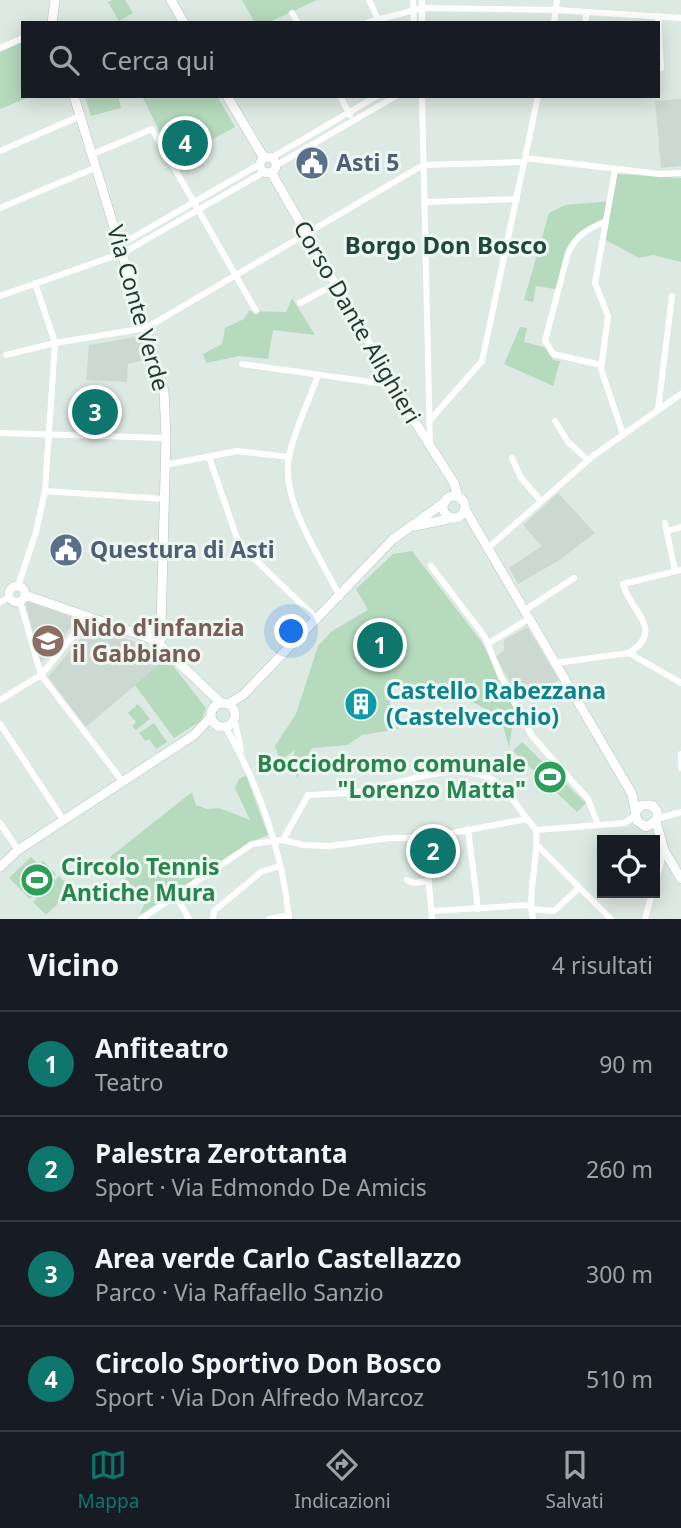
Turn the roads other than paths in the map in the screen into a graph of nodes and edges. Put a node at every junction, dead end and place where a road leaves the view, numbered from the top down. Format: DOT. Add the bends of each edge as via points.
graph roads {
  1 [pos="55,0"];
  2 [pos="171,0"];
  3 [pos="369,0"];
  4 [pos="414,0"];
  5 [pos="495,0"];
  6 [pos="557,0"];
  7 [pos="422,4"];
  8 [pos="414,9"];
  9 [pos="495,9"];
  10 [pos="557,10"];
  11 [pos="587,12"];
  12 [pos="292,13"];
  13 [pos="658,16"];
  14 [pos="681,18"];
  15 [pos="378,19"];
  16 [pos="52,21"];
  17 [pos="183,21"];
  18 [pos="297,21"];
  19 [pos="372,21"];
  20 [pos="414,21"];
  21 [pos="554,21"];
  22 [pos="585,21"];
  23 [pos="658,21"];
  24 [pos="21,39"];
  25 [pos="660,42"];
  26 [pos="0,48"];
  27 [pos="662,68"];
  28 [pos="75,98"];
  29 [pos="228,98"];
  30 [pos="341,98"];
  31 [pos="374,98"];
  32 [pos="392,98"];
  33 [pos="422,98"];
  34 [pos="538,98"];
  35 [pos="349,112"];
  36 [pos="80,117"];
  37 [pos="353,120"];
  38 [pos="0,151"];
  39 [pos="93,154"];
  40 [pos="525,160"];
  41 [pos="268,165"];
  42 [pos="424,165"];
  43 [pos="97,167"];
  44 [pos="615,170"];
  45 [pos="681,173"];
  46 [pos="516,199"];
  47 [pos="192,202"];
  48 [pos="425,202"];
  49 [pos="0,208"];
  50 [pos="196,209"];
  51 [pos="606,221"];
  52 [pos="307,236"];
  53 [pos="122,249"];
  54 [pos="236,277"];
  55 [pos="35,283"];
  56 [pos="336,284"];
  57 [pos="0,296"];
  58 [pos="672,296"];
  59 [pos="300,303"];
  60 [pos="256,311"];
  61 [pos="146,328"];
  62 [pos="55,343"];
  63 [pos="6,355"];
  64 [pos="242,364"];
  65 [pos="601,365"];
  66 [pos="318,375"];
  67 [pos="393,385"];
  68 [pos="681,396"];
  69 [pos="658,410"];
  70 [pos="430,420"];
  71 [pos="555,421"];
  72 [pos="0,433"];
  73 [pos="623,434"];
  74 [pos="49,435"];
  75 [pos="166,438"];
  76 [pos="429,447"];
  77 [pos="209,457"];
  78 [pos="289,457"];
  79 [pos="512,458"];
  80 [pos="588,460"];
  81 [pos="165,465"];
  82 [pos="45,491"];
  83 [pos="164,499"];
  84 [pos="450,499"];
  85 [pos="541,502"];
  86 [pos="459,515"];
  87 [pos="665,523"];
  88 [pos="410,527"];
  89 [pos="681,527"];
  90 [pos="671,530"];
  91 [pos="489,547"];
  92 [pos="430,566"];
  93 [pos="678,570"];
  94 [pos="574,578"];
  95 [pos="0,583"];
  96 [pos="13,590"];
  97 [pos="340,597"];
  98 [pos="22,598"];
  99 [pos="0,602"];
  100 [pos="527,614"];
  101 [pos="88,617"];
  102 [pos="318,620"];
  103 [pos="156,633"];
  104 [pos="489,643"];
  105 [pos="629,653"];
  106 [pos="555,663"];
  107 [pos="41,675"];
  108 [pos="681,683"];
  109 [pos="206,690"];
  110 [pos="243,695"];
  111 [pos="0,700"];
  112 [pos="225,704"];
  113 [pos="212,713"];
  114 [pos="234,715"];
  115 [pos="0,724"];
  116 [pos="222,726"];
  117 [pos="194,735"];
  118 [pos="680,755"];
  119 [pos="243,758"];
  120 [pos="681,768"];
  121 [pos="123,782"];
  122 [pos="632,794"];
  123 [pos="651,805"];
  124 [pos="679,812"];
  125 [pos="636,813"];
  126 [pos="527,819"];
  127 [pos="64,821"];
  128 [pos="657,821"];
  129 [pos="0,823"];
  130 [pos="617,824"];
  131 [pos="598,825"];
  132 [pos="643,826"];
  133 [pos="468,829"];
  134 [pos="536,830"];
  135 [pos="425,838"];
  136 [pos="283,840"];
  137 [pos="274,841"];
  138 [pos="538,846"];
  139 [pos="663,848"];
  140 [pos="18,850"];
  141 [pos="660,862"];
  142 [pos="279,866"];
  143 [pos="0,867"];
  144 [pos="681,879"];
  145 [pos="407,880"];
  146 [pos="429,881"];
  147 [pos="579,888"];
  148 [pos="176,895"];
  149 [pos="651,898"];
  150 [pos="530,907"];
  151 [pos="478,909"];
  152 [pos="432,915"];
  153 [pos="289,917"];
  154 [pos="141,919"];
  155 [pos="190,919"];
  156 [pos="213,919"];
  157 [pos="269,919"];
  158 [pos="533,919"];
  159 [pos="611,919"];
  160 [pos="645,919"];
  1 -- 16 [label="street"];
  2 -- 17 [label="street"];
  3 -- 15 [label="street"];
  4 -- 8 [label="street"];
  5 -- 9 [label="street"];
  6 -- 10 [label="street"];
  7 -- 8 [label="street"];
  7 -- 9 [label="street"];
  8 -- 15 [label="street"];
  8 -- 20 [label="street"];
  9 -- 10 [label="street"];
  10 -- 11 [label="street"];
  10 -- 21 [label="street"];
  11 -- 13 [label="street"];
  11 -- 22 [label="street"];
  12 -- 18 [label="street"];
  13 -- 14 [label="street"];
  13 -- 23 [label="street"];
  15 -- 19 [label="street"];
  24 -- 26 [label="street"];
  25 -- 27 [label="street"];
  28 -- 36 [label="street, Via Conte Verde"];
  29 -- 41 [label="street, Corso Dante Alighieri"];
  30 -- 35 [label="street"];
  31 -- 35 [label="street"];
  32 -- 37 [label="street"];
  33 -- 42 [label="street"];
  34 -- 40 [label="street"];
  35 -- 37 [label="street"];
  35 -- 41 [label="street"];
  36 -- 38 [label="street"];
  36 -- 39 [label="street, Via Conte Verde"];
  37 -- 41 [label="street"];
  39 -- 43 [label="street, Via Conte Verde"];
  39 -- 47 [label="street" via="152,129"];
  40 -- 42 [label="street"];
  40 -- 44 [label="street"];
  40 -- 46 [label="street"];
  41 -- 47 [label="street"];
  41 -- 50 [label="street"];
  41 -- 52 [label="street, Corso Dante Alighieri"];
  42 -- 48 [label="street"];
  42 -- 52 [label="street"];
  43 -- 49 [label="street"];
  43 -- 53 [label="street, Via Conte Verde"];
  44 -- 45 [label="street"];
  44 -- 51 [label="street"];
  46 -- 48 [label="street"];
  46 -- 70 [label="street" via="482,361"];
  47 -- 50 [label="street"];
  47 -- 53 [label="street"];
  48 -- 70 [label="street"];
  50 -- 53 [label="street"];
  50 -- 54 [label="street"];
  51 -- 65 [label="street" via="595,283 608,316"];
  51 -- 65 [label="street" via="574,240 545,341 553,354"];
  52 -- 54 [label="street"];
  52 -- 56 [label="street, Corso Dante Alighieri"];
  53 -- 55 [label="street"];
  53 -- 61 [label="street, Via Conte Verde"];
  54 -- 60 [label="street"];
  54 -- 61 [label="street"];
  55 -- 57 [label="street"];
  55 -- 62 [label="street"];
  56 -- 59 [label="street"];
  56 -- 67 [label="street, Corso Dante Alighieri"];
  58 -- 69 [label="street"];
  61 -- 62 [label="street"];
  61 -- 75 [label="street, Via Conte Verde" via="164,391"];
  62 -- 63 [label="street"];
  62 -- 74 [label="street"];
  64 -- 66 [label="street"];
  65 -- 73 [label="street"];
  66 -- 67 [label="street"];
  66 -- 78 [label="street"];
  67 -- 76 [label="street, Corso Dante Alighieri"];
  68 -- 69 [label="street"];
  69 -- 73 [label="street"];
  70 -- 76 [label="street"];
  71 -- 80 [label="street" via="568,442"];
  72 -- 74 [label="street"];
  73 -- 80 [label="street"];
  74 -- 75 [label="street"];
  74 -- 82 [label="street"];
  75 -- 81 [label="street, Via Conte Verde"];
  76 -- 84 [label="street, Corso Dante Alighieri" via="444,472"];
  77 -- 78 [label="street" via="237,451"];
  77 -- 81 [label="street"];
  77 -- 102 [label="street" via="239,544"];
  78 -- 97 [label="street" via="288,484 295,506"];
  79 -- 85 [label="street"];
  80 -- 85 [label="street"];
  81 -- 83 [label="street, Via Conte Verde"];
  82 -- 83 [label="street"];
  82 -- 96 [label="street" via="36,532"];
  83 -- 103 [label="street, Via Conte Verde" via="161,610"];
  84 -- 86 [label="street"];
  84 -- 86 [label="street" via="444,512"];
  84 -- 88 [label="street"];
  85 -- 91 [label="street"];
  86 -- 88 [label="street"];
  86 -- 91 [label="street"];
  87 -- 93 [label="street"];
  88 -- 97 [label="street"];
  89 -- 90 [label="street"];
  91 -- 100 [label="street"];
  92 -- 104 [label="street"];
  93 -- 105 [label="street" via="623,584 646,629 645,639"];
  94 -- 100 [label="street"];
  95 -- 96 [label="street"];
  96 -- 98 [label="street"];
  96 -- 98 [label="street" via="22,587"];
  96 -- 99 [label="street"];
  97 -- 102 [label="street"];
  98 -- 101 [label="street"];
  98 -- 107 [label="street"];
  100 -- 104 [label="street"];
  100 -- 106 [label="street"];
  101 -- 103 [label="street" via="130,633"];
  101 -- 107 [label="street"];
  102 -- 110 [label="street"];
  103 -- 109 [label="street"];
  104 -- 131 [label="street" via="532,736 589,799"];
  105 -- 106 [label="street"];
  105 -- 108 [label="street"];
  106 -- 122 [label="street"];
  107 -- 111 [label="street"];
  107 -- 121 [label="street"];
  109 -- 112 [label="street"];
  109 -- 113 [label="street"];
  110 -- 112 [label="street"];
  110 -- 114 [label="street"];
  112 -- 113 [label="street"];
  112 -- 114 [label="street"];
  113 -- 116 [label="street"];
  113 -- 117 [label="street"];
  114 -- 116 [label="street"];
  114 -- 119 [label="street"];
  115 -- 127 [label="street"];
  116 -- 117 [label="street"];
  116 -- 119 [label="street"];
  117 -- 121 [label="street"];
  118 -- 120 [label="street"];
  119 -- 137 [label="street"];
  121 -- 127 [label="street"];
  122 -- 123 [label="street"];
  122 -- 125 [label="street"];
  123 -- 124 [label="street"];
  123 -- 125 [label="street"];
  123 -- 128 [label="street"];
  124 -- 128 [label="street"];
  125 -- 130 [label="street" via="631,821"];
  125 -- 132 [label="street"];
  126 -- 133 [label="street"];
  126 -- 134 [label="street"];
  126 -- 136 [label="street" via="505,791 485,776 436,774 360,792 308,795"];
  127 -- 140 [label="street"];
  128 -- 132 [label="street"];
  128 -- 139 [label="street"];
  129 -- 140 [label="street"];
  130 -- 131 [label="street"];
  130 -- 132 [label="street"];
  131 -- 134 [label="street"];
  132 -- 139 [label="street"];
  133 -- 135 [label="street"];
  133 -- 151 [label="street"];
  134 -- 138 [label="street"];
  135 -- 136 [label="street" via="330,846"];
  135 -- 146 [label="street"];
  136 -- 137 [label="street"];
  137 -- 142 [label="street"];
  137 -- 148 [label="street" via="252,844"];
  138 -- 147 [label="street"];
  138 -- 150 [label="street"];
  139 -- 141 [label="street"];
  139 -- 144 [label="street"];
  140 -- 143 [label="street"];
  142 -- 153 [label="street"];
  142 -- 156 [label="street" via="263,872 214,911"];
  145 -- 146 [label="street"];
  146 -- 152 [label="street"];
  147 -- 150 [label="street" via="554,911"];
  147 -- 159 [label="street"];
  148 -- 154 [label="street"];
  148 -- 155 [label="street"];
  149 -- 160 [label="street"];
  150 -- 151 [label="street"];
  150 -- 158 [label="street"];
  151 -- 152 [label="street"];
  153 -- 157 [label="street"];
}
